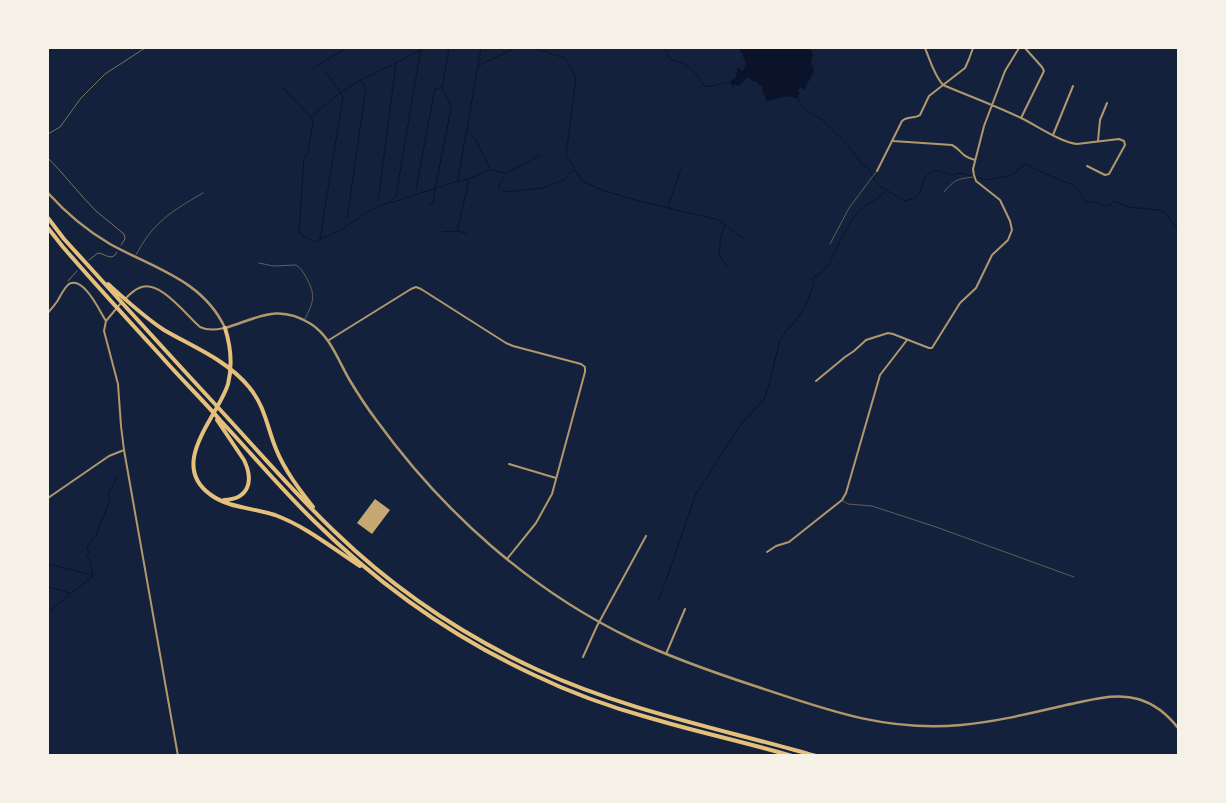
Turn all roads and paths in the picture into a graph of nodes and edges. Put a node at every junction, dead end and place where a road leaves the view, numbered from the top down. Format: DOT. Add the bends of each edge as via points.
graph roads {
  1 [pos="145,48"];
  2 [pos="925,48"];
  3 [pos="973,48"];
  4 [pos="1020,48"];
  5 [pos="1025,48"];
  6 [pos="944,85"];
  7 [pos="1074,86"];
  8 [pos="1107,103"];
  9 [pos="992,106"];
  10 [pos="1021,118"];
  11 [pos="48,134"];
  12 [pos="1053,135"];
  13 [pos="892,140"];
  14 [pos="1098,141"];
  15 [pos="48,158"];
  16 [pos="974,160"];
  17 [pos="1087,166"];
  18 [pos="877,170"];
  19 [pos="974,177"];
  20 [pos="944,192"];
  21 [pos="48,193"];
  22 [pos="203,193"];
  23 [pos="48,218"];
  24 [pos="48,228"];
  25 [pos="123,242"];
  26 [pos="830,244"];
  27 [pos="94,255"];
  28 [pos="116,255"];
  29 [pos="135,257"];
  30 [pos="259,263"];
  31 [pos="95,273"];
  32 [pos="48,313"];
  33 [pos="304,320"];
  34 [pos="106,321"];
  35 [pos="225,328"];
  36 [pos="907,340"];
  37 [pos="328,341"];
  38 [pos="231,370"];
  39 [pos="816,380"];
  40 [pos="219,420"];
  41 [pos="124,450"];
  42 [pos="509,464"];
  43 [pos="556,478"];
  44 [pos="48,498"];
  45 [pos="842,500"];
  46 [pos="221,501"];
  47 [pos="321,519"];
  48 [pos="646,536"];
  49 [pos="768,552"];
  50 [pos="507,559"];
  51 [pos="370,572"];
  52 [pos="1074,577"];
  53 [pos="685,609"];
  54 [pos="599,621"];
  55 [pos="666,654"];
  56 [pos="583,657"];
  57 [pos="1178,728"];
  58 [pos="178,756"];
  59 [pos="792,756"];
  60 [pos="816,756"];
  1 -- 11 [label="path" via="105,74 81,98 60,128"];
  2 -- 6 [label="street"];
  3 -- 6 [label="street" via="965,68"];
  4 -- 9 [label="street" via="1005,71"];
  5 -- 10 [label="street" via="1044,71"];
  6 -- 9 [label="street"];
  6 -- 13 [label="street" via="927,99 920,115 902,121"];
  7 -- 12 [label="street"];
  8 -- 14 [label="street" via="1100,120"];
  9 -- 10 [label="street"];
  9 -- 16 [label="street"];
  10 -- 12 [label="street"];
  12 -- 14 [label="street" via="1075,144"];
  13 -- 16 [label="street" via="952,145 966,158"];
  13 -- 18 [label="street"];
  14 -- 17 [label="street" via="1120,139 1125,144 1110,174 1105,175"];
  15 -- 25 [label="path" via="97,212 124,234"];
  16 -- 19 [label="street"];
  18 -- 26 [label="lane" via="849,208"];
  19 -- 20 [label="lane" via="952,182"];
  19 -- 36 [label="street" via="1000,200 1010,221 1010,236 992,255 976,288 960,303 932,348"];
  21 -- 29 [label="street" via="68,214 110,244"];
  22 -- 29 [label="lane" via="176,208 158,224"];
  23 -- 31 [label="highway"];
  24 -- 40 [label="highway"];
  27 -- 28 [label="path" via="98,253 111,258"];
  29 -- 35 [label="street" via="194,289 216,310"];
  30 -- 33 [label="lane" via="299,266 313,293 312,305"];
  31 -- 38 [label="highway" via="155,324"];
  31 -- 47 [label="highway"];
  32 -- 34 [label="street" via="68,285 76,283 92,297"];
  33 -- 35 [label="street" via="288,314 268,314"];
  33 -- 37 [label="street" via="317,328"];
  34 -- 35 [label="street" via="132,292 149,286 167,295 200,327 211,330"];
  34 -- 41 [label="street" via="104,332 118,384"];
  35 -- 38 [label="highway" via="231,350"];
  36 -- 39 [label="street" via="888,333 866,340"];
  36 -- 45 [label="street" via="880,375"];
  37 -- 43 [label="street" via="416,287 513,346 581,364 585,372"];
  37 -- 50 [label="street" via="360,397 405,458 456,514"];
  38 -- 46 [label="highway" via="225,392 200,436 194,458 194,470 200,484"];
  38 -- 47 [label="highway" via="257,397 285,467"];
  40 -- 46 [label="highway" via="249,472 247,487 241,495"];
  40 -- 51 [label="highway" via="289,496"];
  41 -- 44 [label="street" via="109,456"];
  41 -- 58 [label="street"];
  42 -- 43 [label="street"];
  43 -- 50 [label="street" via="541,516"];
  45 -- 49 [label="street" via="789,542"];
  45 -- 52 [label="lane" via="936,526"];
  46 -- 51 [label="highway" via="297,524"];
  47 -- 60 [label="highway" via="349,546 426,606 476,638 536,670 651,712"];
  48 -- 54 [label="street"];
  50 -- 54 [label="street" via="552,593"];
  51 -- 59 [label="highway" via="458,635 533,675 648,718"];
  53 -- 55 [label="street"];
  54 -- 55 [label="street"];
  54 -- 56 [label="street"];
  55 -- 57 [label="street" via="845,715 882,723 943,726 988,721 1118,696 1137,698 1156,706"];
}
